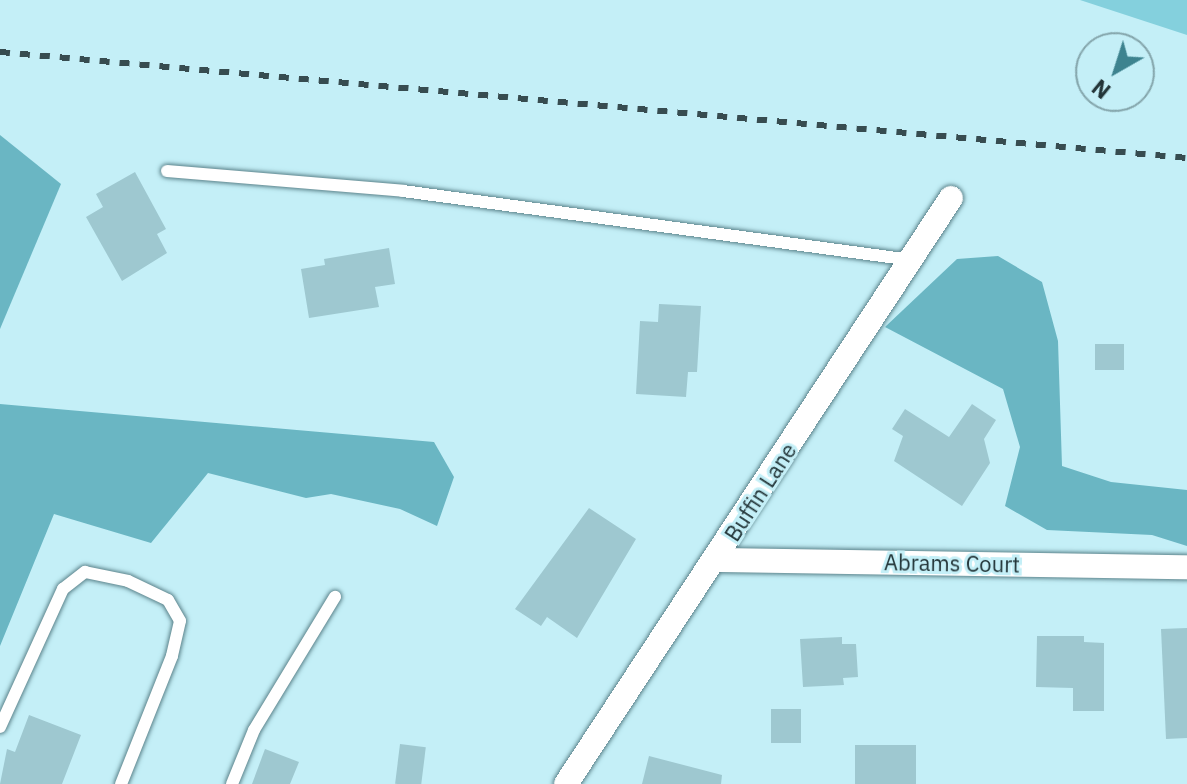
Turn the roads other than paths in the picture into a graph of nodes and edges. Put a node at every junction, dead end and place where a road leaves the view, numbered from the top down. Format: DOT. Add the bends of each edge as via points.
graph roads {
  1 [pos="167,171"];
  2 [pos="951,198"];
  3 [pos="911,260"];
  4 [pos="717,560"];
  5 [pos="1187,567"];
  6 [pos="335,597"];
  7 [pos="0,727"];
  8 [pos="121,784"];
  9 [pos="232,784"];
  10 [pos="566,784"];
  1 -- 3 [label="lane" via="403,191"];
  2 -- 3 [label="street, Buffin Lane"];
  3 -- 4 [label="street, Buffin Lane"];
  4 -- 5 [label="street, Abrams Court"];
  4 -- 10 [label="street, Buffin Lane"];
  6 -- 9 [label="lane" via="254,730"];
  7 -- 8 [label="lane" via="63,589 85,572 128,581 168,600 180,621 172,656"];
}
